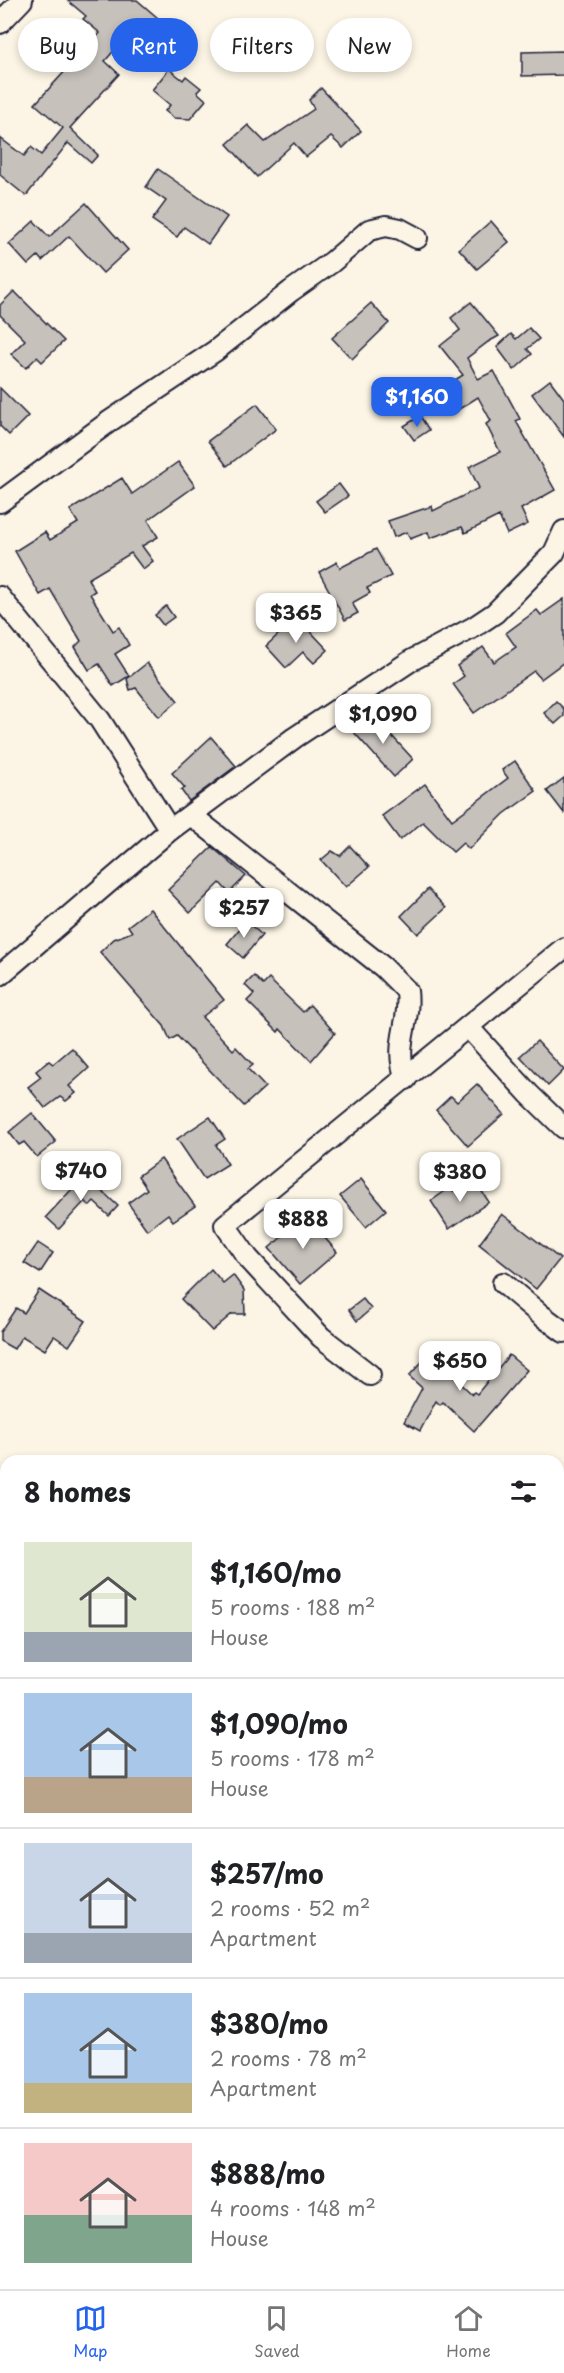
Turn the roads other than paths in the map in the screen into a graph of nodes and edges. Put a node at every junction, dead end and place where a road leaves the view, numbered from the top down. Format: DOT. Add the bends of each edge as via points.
graph roads {
  1 [pos="22,0"];
  2 [pos="0,22"];
  3 [pos="417,238"];
  4 [pos="0,502"];
  5 [pos="564,531"];
  6 [pos="559,559"];
  7 [pos="0,597"];
  8 [pos="191,815"];
  9 [pos="170,830"];
  10 [pos="564,948"];
  11 [pos="0,975"];
  12 [pos="468,1027"];
  13 [pos="406,1079"];
  14 [pos="564,1128"];
  15 [pos="503,1283"];
  16 [pos="564,1332"];
  17 [pos="370,1375"];
  1 -- 2 [label="street"];
  3 -- 4 [label="street" via="386,226 369,230 215,351 110,421"];
  5 -- 6 [label="street"];
  6 -- 8 [label="street" via="495,613 369,687"];
  7 -- 9 [label="street" via="100,720"];
  8 -- 9 [label="street"];
  8 -- 13 [label="street" via="407,991 409,1008 400,1050"];
  9 -- 11 [label="street"];
  10 -- 12 [label="street"];
  12 -- 13 [label="street"];
  12 -- 14 [label="street"];
  13 -- 17 [label="street" via="225,1225 248,1258 321,1337"];
  15 -- 16 [label="street"];
}
